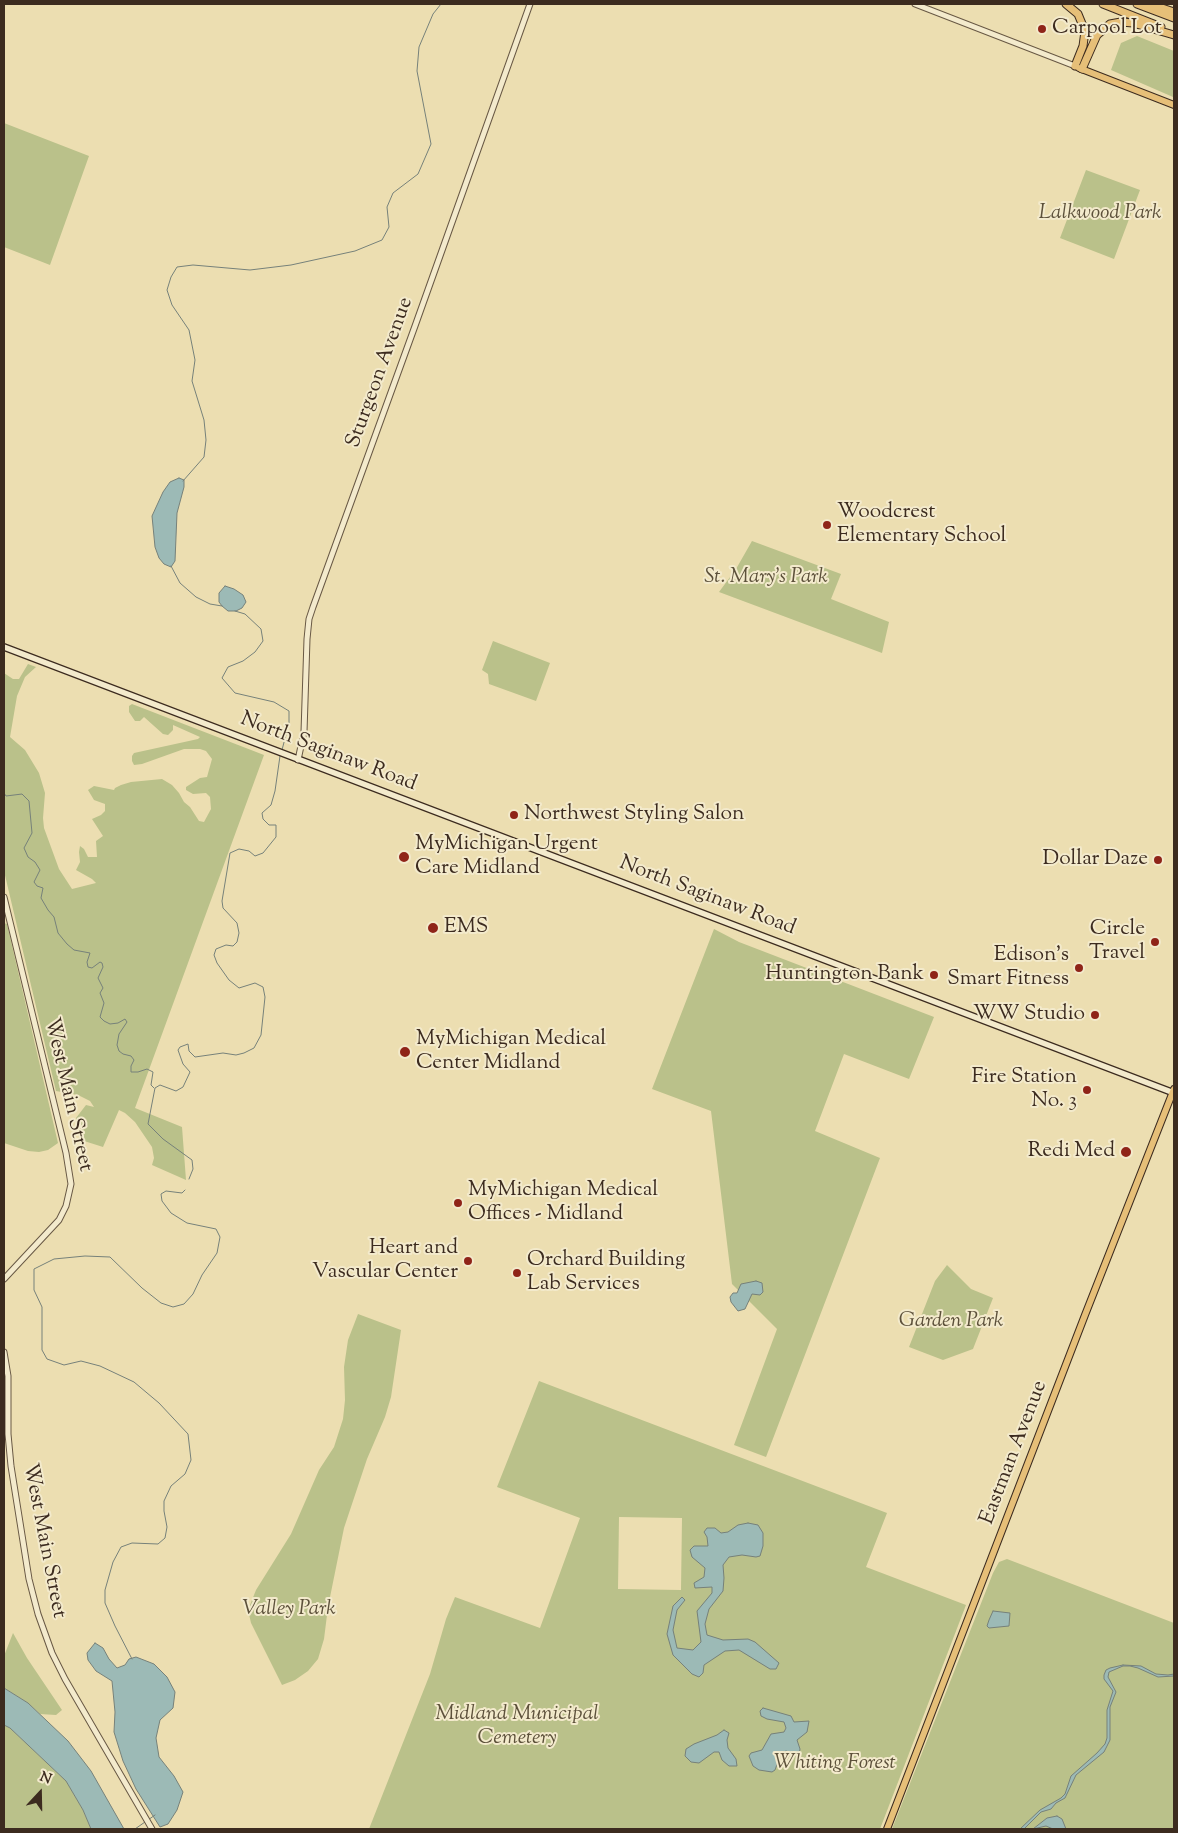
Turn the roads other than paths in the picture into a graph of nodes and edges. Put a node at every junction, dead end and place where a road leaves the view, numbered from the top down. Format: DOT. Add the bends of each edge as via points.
graph roads {
  1 [pos="530,4"];
  2 [pos="915,4"];
  3 [pos="1066,4"];
  4 [pos="1103,4"];
  5 [pos="1137,4"];
  6 [pos="1150,4"];
  7 [pos="1174,12"];
  8 [pos="1174,18"];
  9 [pos="1174,33"];
  10 [pos="1079,68"];
  11 [pos="1174,105"];
  12 [pos="4,647"];
  13 [pos="298,760"];
  14 [pos="4,897"];
  15 [pos="1174,1091"];
  16 [pos="4,1279"];
  17 [pos="4,1352"];
  18 [pos="152,1829"];
  19 [pos="887,1829"];
  1 -- 13 [label="street, Sturgeon Avenue" via="309,619 304,732"];
  2 -- 10 [label="street"];
  3 -- 10 [label="highway" via="1078,14 1085,31"];
  4 -- 9 [label="highway"];
  5 -- 8 [label="highway"];
  6 -- 7 [label="highway"];
  9 -- 10 [label="highway" via="1133,23 1110,24 1097,35"];
  10 -- 11 [label="main road"];
  12 -- 13 [label="main road, North Saginaw Road"];
  13 -- 15 [label="main road, North Saginaw Road"];
  14 -- 16 [label="street, West Main Street" via="71,1184 59,1220"];
  15 -- 19 [label="main road, Eastman Avenue"];
  17 -- 18 [label="street, West Main Street" via="8,1376 11,1466 29,1579 38,1614 65,1679"];
}
